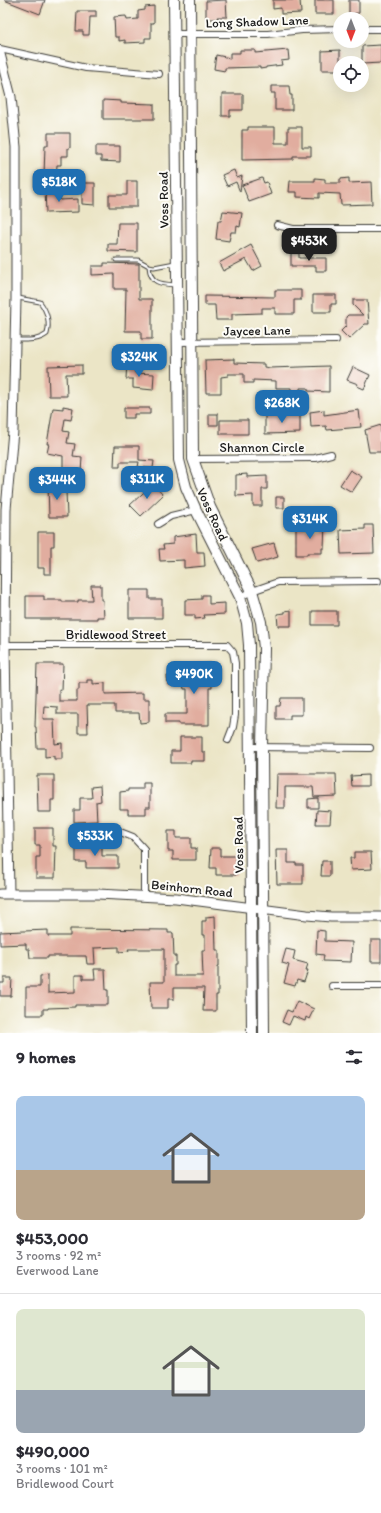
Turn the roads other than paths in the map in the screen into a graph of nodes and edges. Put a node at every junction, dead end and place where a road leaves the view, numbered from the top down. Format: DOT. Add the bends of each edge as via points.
graph roads {
  1 [pos="174,0"];
  2 [pos="190,0"];
  3 [pos="381,28"];
  4 [pos="333,29"];
  5 [pos="369,29"];
  6 [pos="175,34"];
  7 [pos="190,34"];
  8 [pos="0,49"];
  9 [pos="0,54"];
  10 [pos="159,74"];
  11 [pos="176,160"];
  12 [pos="190,160"];
  13 [pos="277,225"];
  14 [pos="381,229"];
  15 [pos="191,258"];
  16 [pos="116,260"];
  17 [pos="177,260"];
  18 [pos="149,266"];
  19 [pos="177,285"];
  20 [pos="16,298"];
  21 [pos="336,340"];
  22 [pos="15,341"];
  23 [pos="178,342"];
  24 [pos="192,342"];
  25 [pos="178,438"];
  26 [pos="192,438"];
  27 [pos="331,454"];
  28 [pos="193,458"];
  29 [pos="196,510"];
  30 [pos="158,524"];
  31 [pos="378,581"];
  32 [pos="252,591"];
  33 [pos="240,598"];
  34 [pos="5,645"];
  35 [pos="228,740"];
  36 [pos="249,747"];
  37 [pos="262,747"];
  38 [pos="370,748"];
  39 [pos="115,830"];
  40 [pos="5,894"];
  41 [pos="144,896"];
  42 [pos="252,909"];
  43 [pos="262,910"];
  44 [pos="381,917"];
  45 [pos="332,986"];
  46 [pos="381,986"];
  47 [pos="252,1033"];
  48 [pos="264,1033"];
  1 -- 6 [label="main road, Voss Road"];
  2 -- 7 [label="main road, Voss Road"];
  3 -- 5 [label="street"];
  4 -- 7 [label="street, Long Shadow Lane" via="268,34"];
  6 -- 7 [label="street, Long Shadow Lane"];
  6 -- 11 [label="main road, Voss Road"];
  7 -- 12 [label="main road, Voss Road"];
  8 -- 10 [label="street" via="86,68"];
  9 -- 20 [label="street" via="11,97 16,147"];
  11 -- 12 [label="main road"];
  11 -- 17 [label="main road, Voss Road"];
  12 -- 15 [label="main road, Voss Road"];
  13 -- 14 [label="street" via="293,229"];
  15 -- 17 [label="main road"];
  15 -- 24 [label="main road, Voss Road"];
  16 -- 18 [label="lane" via="138,260"];
  17 -- 18 [label="lane" via="154,267"];
  17 -- 19 [label="main road, Voss Road"];
  18 -- 19 [label="lane" via="152,279 163,284"];
  19 -- 23 [label="main road, Voss Road"];
  20 -- 22 [label="street"];
  20 -- 22 [label="lane" via="40,302 45,309 48,328 47,334 42,338"];
  21 -- 24 [label="street, Jaycee Lane"];
  22 -- 34 [label="street" via="13,431 6,509"];
  23 -- 24 [label="street, Jaycee Lane"];
  23 -- 25 [label="main road, Voss Road"];
  24 -- 26 [label="main road, Voss Road"];
  25 -- 26 [label="main road"];
  25 -- 29 [label="main road, Voss Road" via="179,460 186,487"];
  26 -- 28 [label="main road, Voss Road"];
  27 -- 28 [label="street, Shannon Circle" via="315,458"];
  28 -- 32 [label="main road, Voss Road" via="210,507"];
  29 -- 30 [label="street" via="171,516"];
  29 -- 33 [label="main road, Voss Road"];
  31 -- 32 [label="street" via="278,582"];
  32 -- 33 [label="street"];
  32 -- 37 [label="main road, Voss Road" via="261,622 264,648"];
  33 -- 36 [label="main road, Voss Road" via="247,623 249,645"];
  34 -- 35 [label="street, Bridlewood Street" via="227,645 233,652 235,663 235,715"];
  34 -- 40 [label="street"];
  36 -- 37 [label="street"];
  36 -- 42 [label="main road, Voss Road"];
  37 -- 38 [label="street"];
  37 -- 43 [label="main road, Voss Road"];
  39 -- 41 [label="street" via="133,837 144,849"];
  40 -- 41 [label="street, Beinhorn Road"];
  41 -- 42 [label="street, Beinhorn Road"];
  42 -- 43 [label="street, Beinhorn Road"];
  42 -- 47 [label="main road, Voss Road"];
  43 -- 44 [label="street, Beinhorn Road" via="331,917"];
  43 -- 48 [label="main road, Voss Road"];
  45 -- 46 [label="street"];
}
